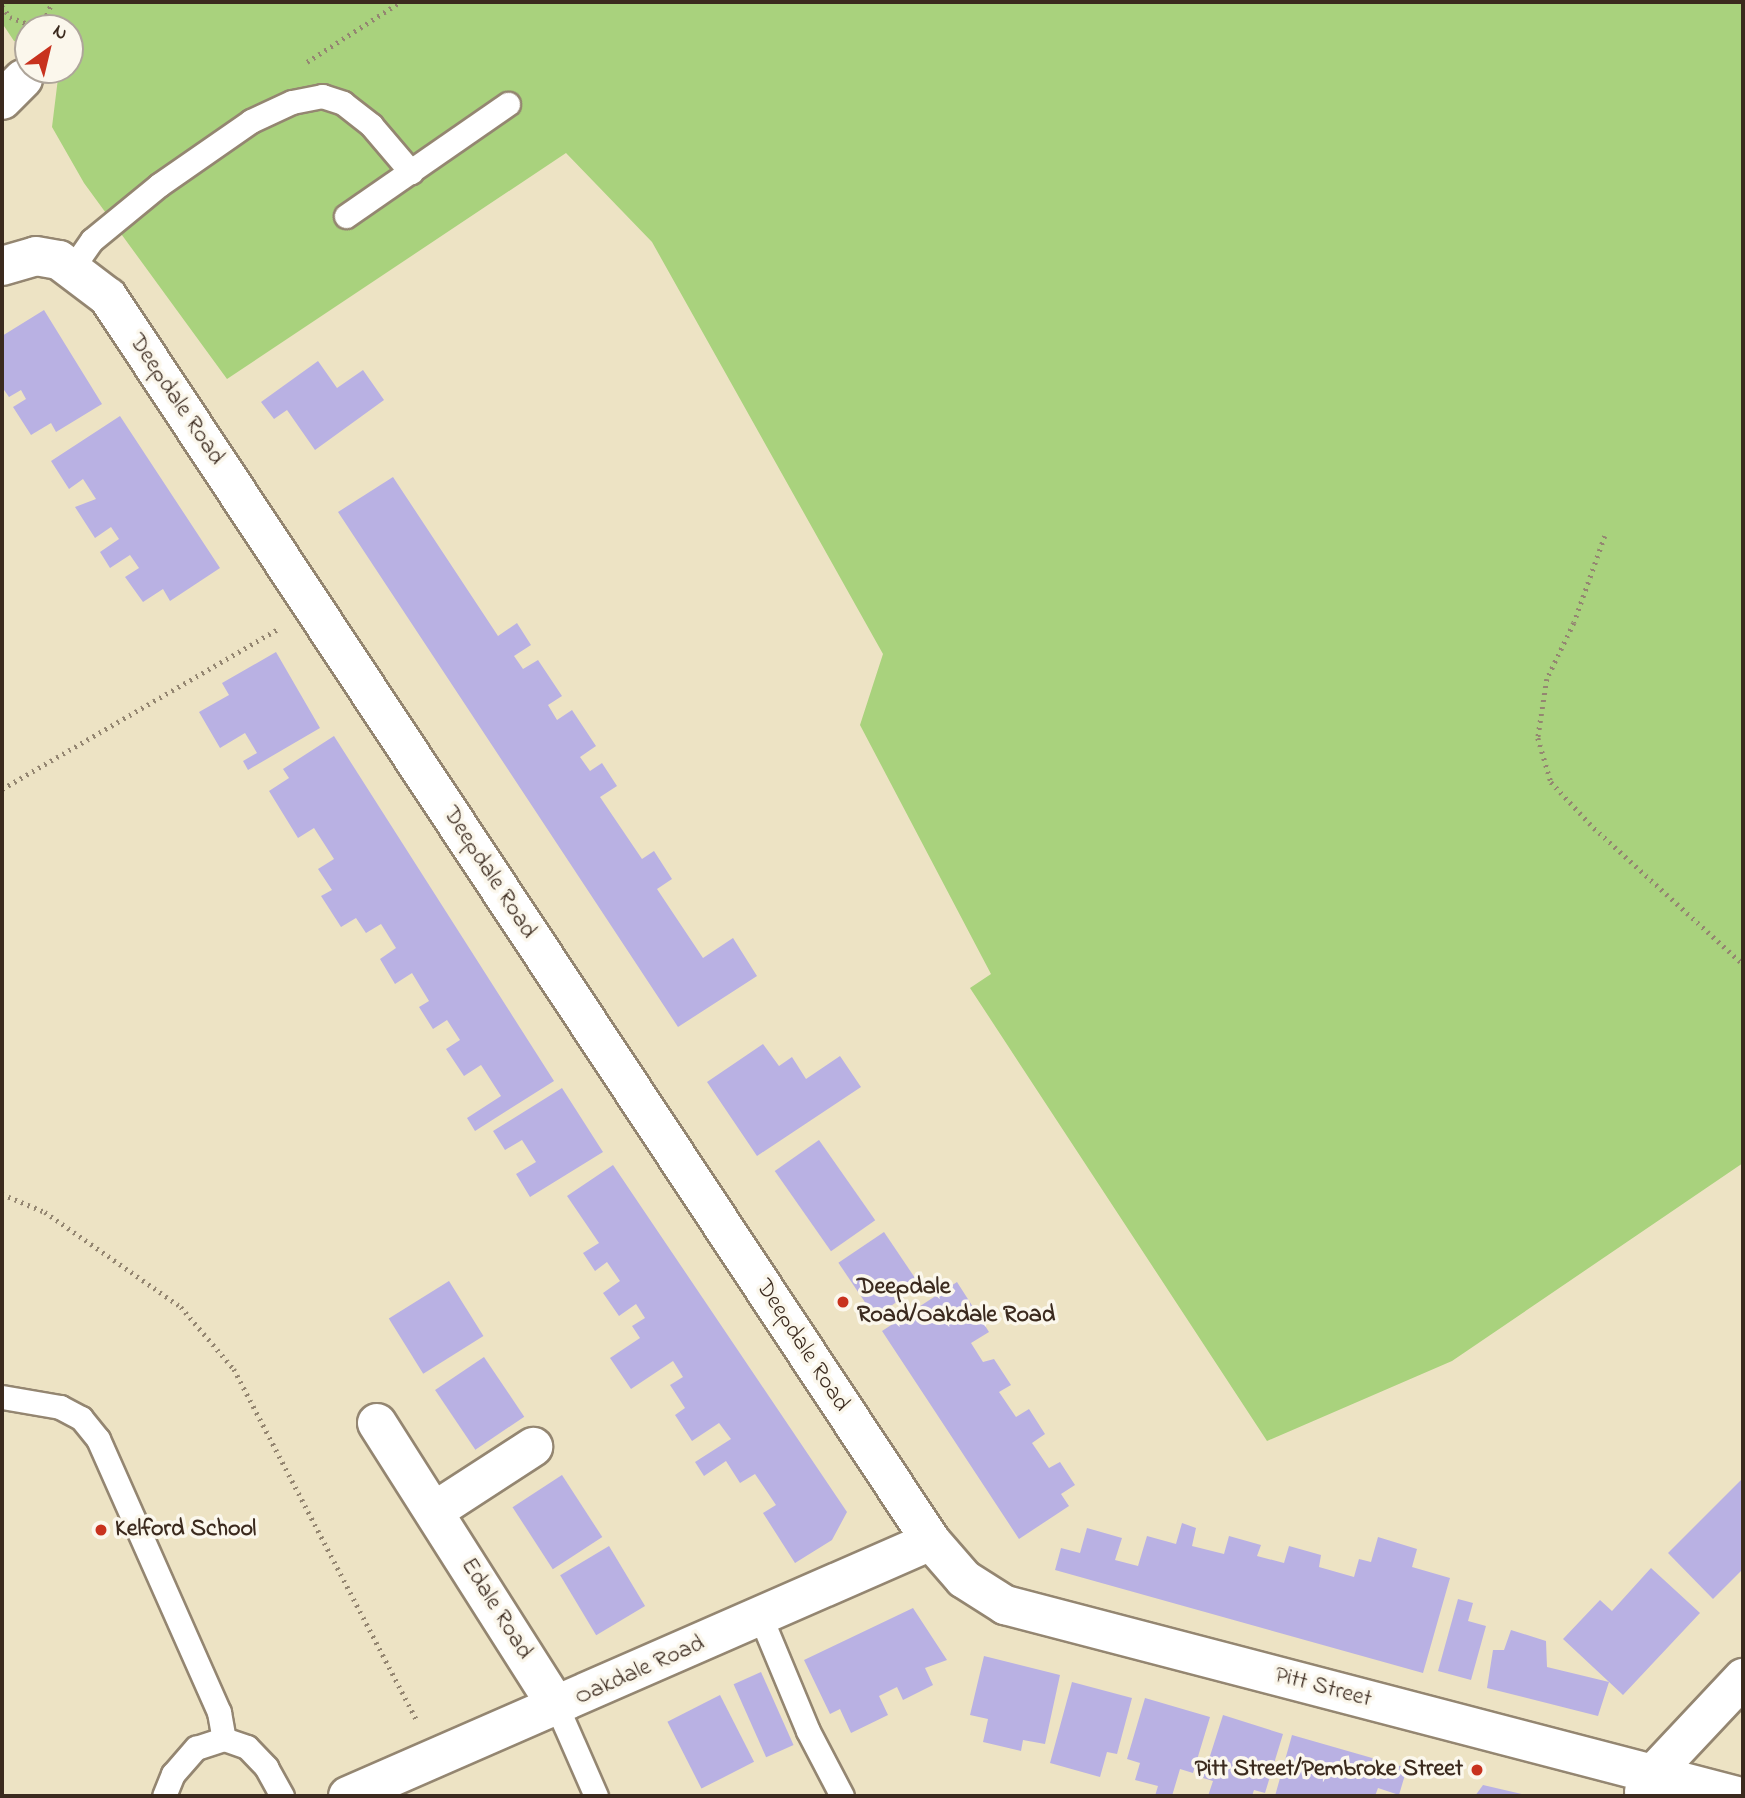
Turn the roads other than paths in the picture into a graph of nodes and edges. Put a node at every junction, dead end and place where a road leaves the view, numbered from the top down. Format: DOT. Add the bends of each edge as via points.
graph roads {
  1 [pos="508,104"];
  2 [pos="411,172"];
  3 [pos="346,216"];
  4 [pos="5,256"];
  5 [pos="73,267"];
  6 [pos="2,1397"];
  7 [pos="377,1423"];
  8 [pos="533,1447"];
  9 [pos="436,1510"];
  10 [pos="931,1541"];
  11 [pos="761,1618"];
  12 [pos="1743,1678"];
  13 [pos="557,1707"];
  14 [pos="224,1740"];
  15 [pos="1647,1785"];
  16 [pos="164,1796"];
  17 [pos="282,1796"];
  18 [pos="348,1796"];
  19 [pos="596,1796"];
  20 [pos="842,1796"];
  21 [pos="1737,1796"];
  1 -- 2 [label="lane"];
  2 -- 3 [label="lane"];
  2 -- 5 [label="lane" via="371,125 343,103 322,96 292,102 251,121 131,205 92,240"];
  4 -- 5 [label="street, Deepdale Road" via="36,256"];
  5 -- 10 [label="street, Deepdale Road" via="108,297"];
  6 -- 14 [label="lane" via="60,1407 81,1418 98,1438 219,1712"];
  7 -- 9 [label="street, Edale Road"];
  8 -- 9 [label="street"];
  9 -- 13 [label="street, Edale Road"];
  10 -- 11 [label="street, Oakdale Road"];
  10 -- 15 [label="street, Pitt Street" via="964,1579 1005,1605"];
  11 -- 13 [label="street, Oakdale Road"];
  11 -- 20 [label="lane" via="808,1731"];
  12 -- 15 [label="street"];
  13 -- 18 [label="street, Oakdale Road"];
  13 -- 19 [label="lane"];
  14 -- 16 [label="lane" via="196,1748 173,1774"];
  14 -- 17 [label="lane" via="247,1747 266,1767"];
  15 -- 21 [label="street, Pitt Street"];
}
